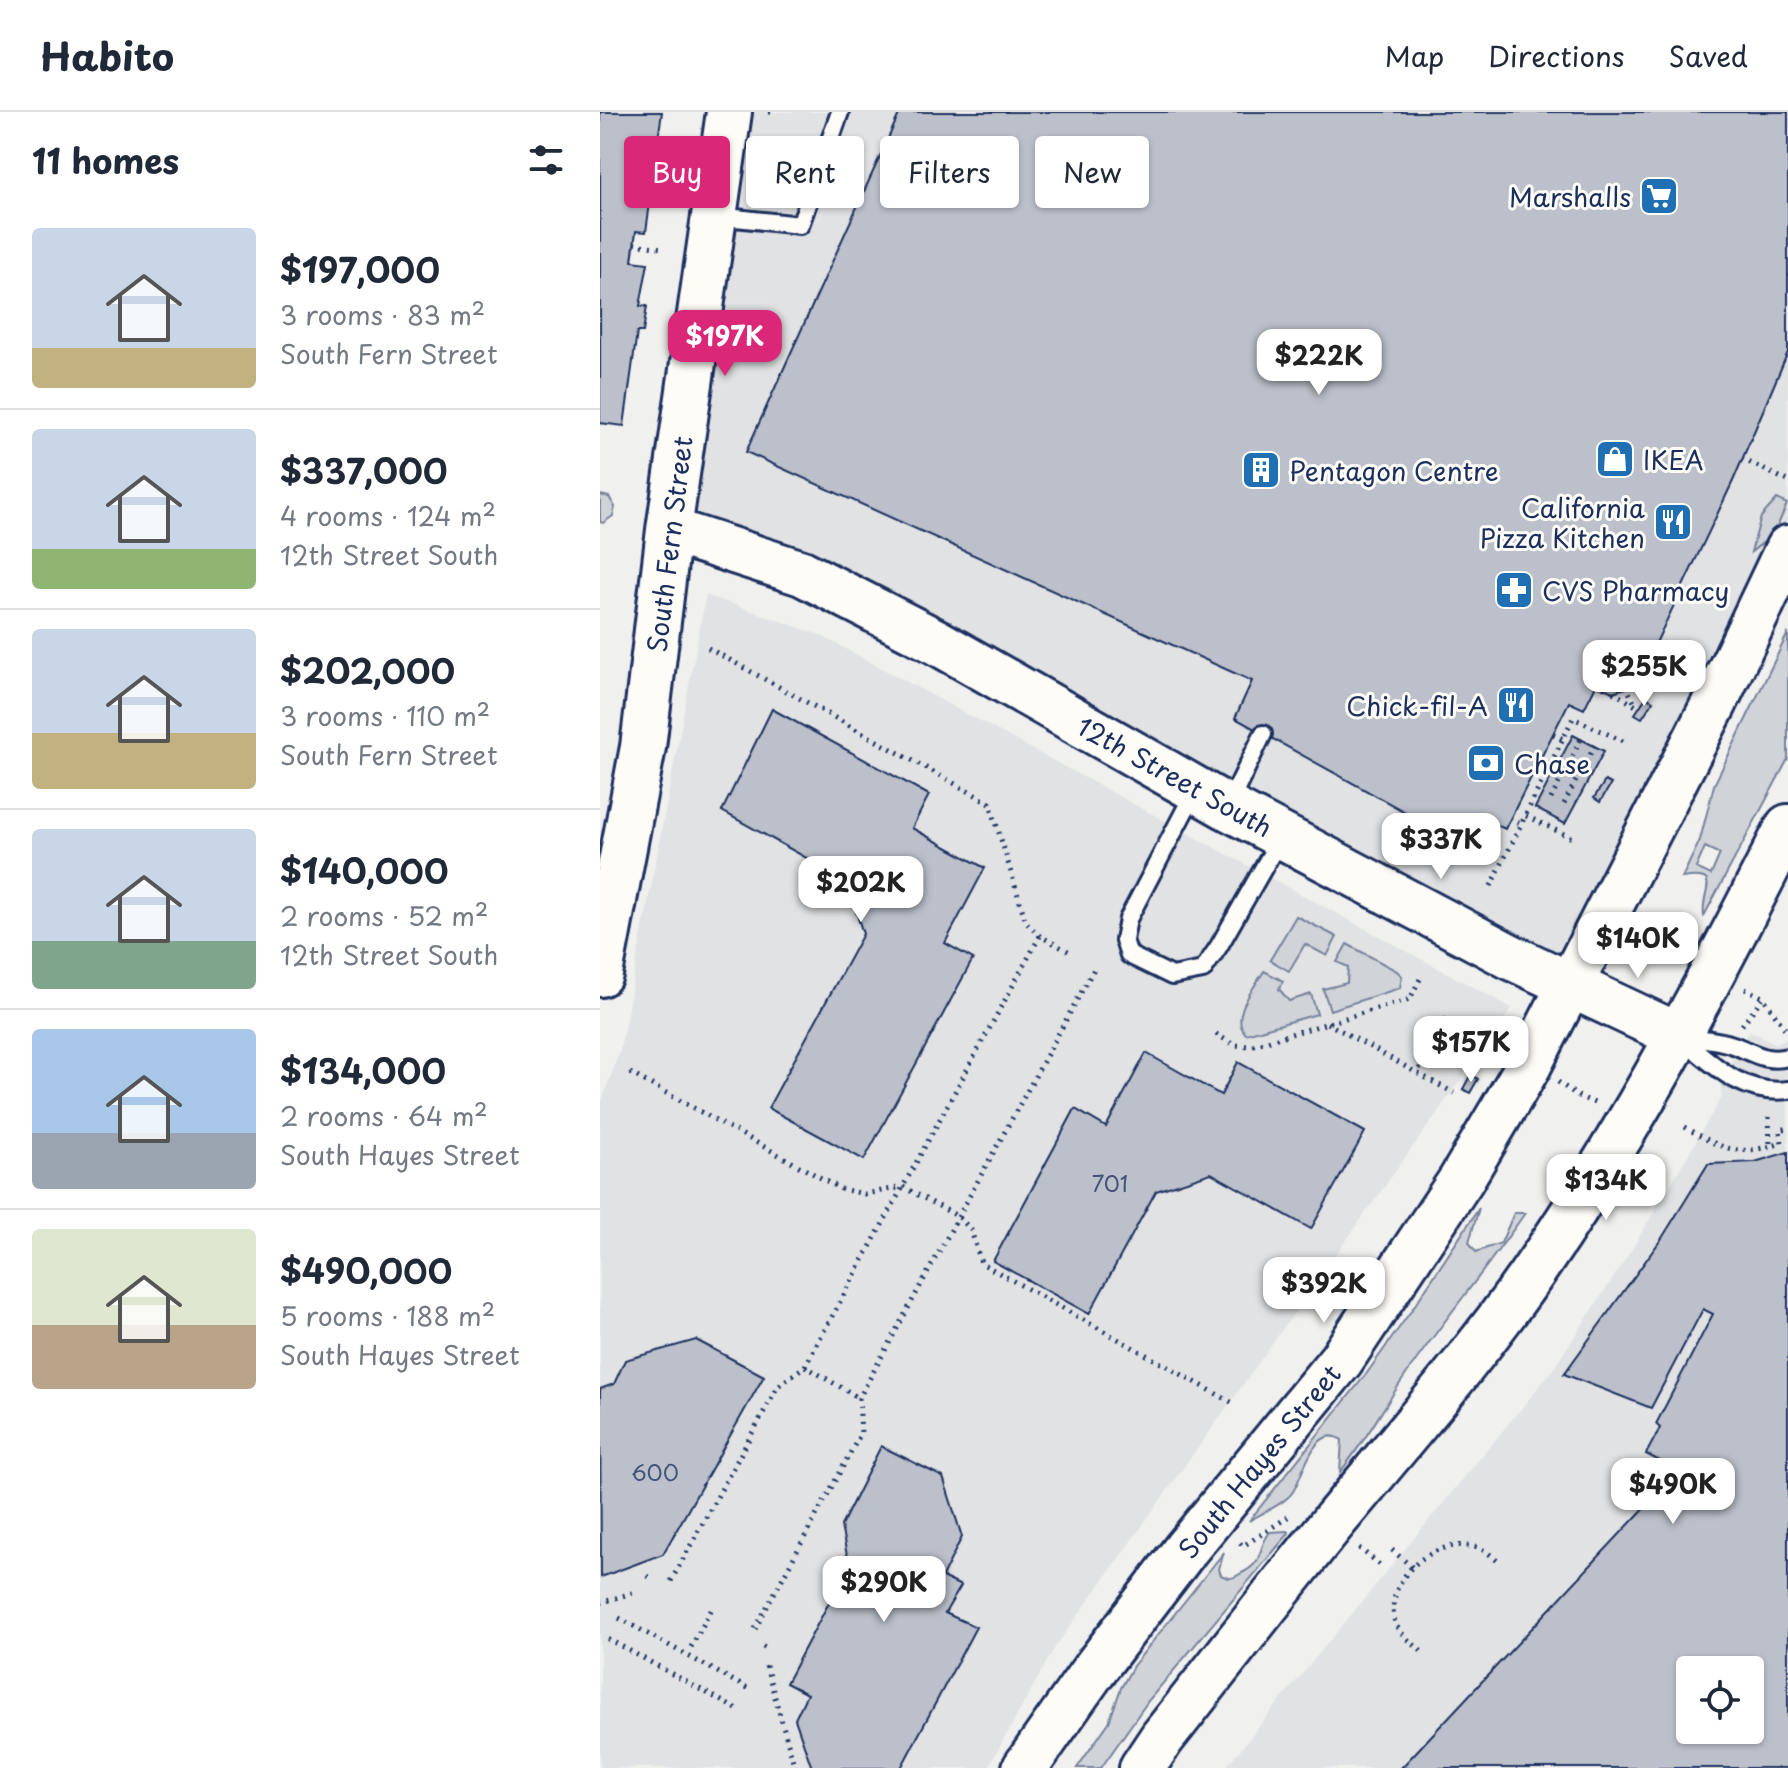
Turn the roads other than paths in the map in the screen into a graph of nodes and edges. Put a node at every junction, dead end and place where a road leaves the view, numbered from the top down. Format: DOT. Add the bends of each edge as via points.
graph roads {
  1 [pos="729,112"];
  2 [pos="840,112"];
  3 [pos="714,216"];
  4 [pos="669,530"];
  5 [pos="1788,548"];
  6 [pos="1263,734"];
  7 [pos="1212,798"];
  8 [pos="1788,827"];
  9 [pos="1281,836"];
  10 [pos="600,974"];
  11 [pos="1570,986"];
  12 [pos="1677,1035"];
  13 [pos="1788,1057"];
  14 [pos="1788,1090"];
  15 [pos="1025,1768"];
  16 [pos="1142,1768"];
  1 -- 3 [label="main road, South Fern Street"];
  2 -- 3 [label="lane" via="800,225"];
  3 -- 4 [label="main road, South Fern Street"];
  4 -- 7 [label="main road, 12th Street South" via="802,573 937,642"];
  4 -- 10 [label="main road, South Fern Street" via="643,747"];
  5 -- 11 [label="main road, South Hayes Street"];
  6 -- 7 [label="lane"];
  7 -- 9 [label="main road, 12th Street South"];
  7 -- 9 [label="lane" via="1128,919 1124,940 1129,955 1172,976 1203,970"];
  8 -- 12 [label="main road"];
  9 -- 11 [label="main road, 12th Street South"];
  11 -- 12 [label="main road, 12th Street South"];
  11 -- 15 [label="main road, South Hayes Street" via="1461,1180 1341,1360 1186,1549"];
  12 -- 13 [label="lane" via="1731,1044 1760,1058"];
  12 -- 14 [label="lane" via="1731,1079 1772,1092"];
  12 -- 16 [label="main road" via="1585,1192 1506,1309"];
}
